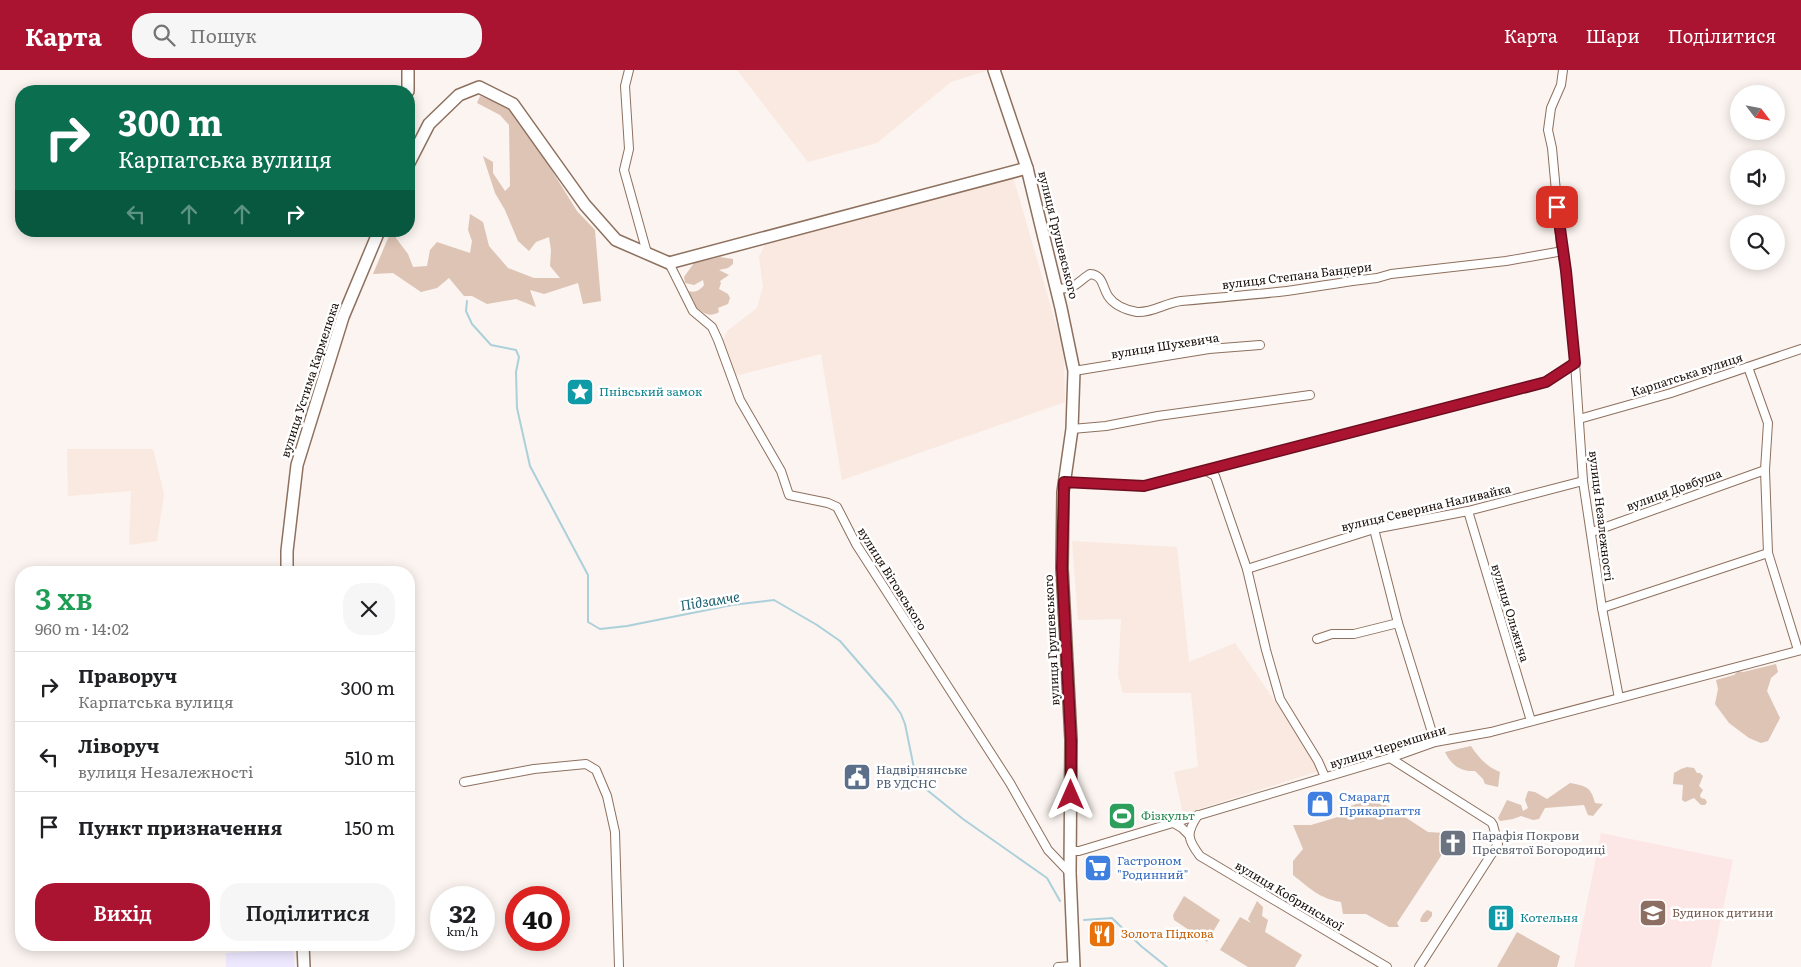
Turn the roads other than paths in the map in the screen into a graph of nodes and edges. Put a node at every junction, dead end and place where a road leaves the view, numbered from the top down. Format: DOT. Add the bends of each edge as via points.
graph roads {
  1 [pos="408,70"];
  2 [pos="629,70"];
  3 [pos="994,70"];
  4 [pos="1563,70"];
  5 [pos="408,85"];
  6 [pos="415,147"];
  7 [pos="1027,168"];
  8 [pos="377,237"];
  9 [pos="1563,252"];
  10 [pos="647,253"];
  11 [pos="668,262"];
  12 [pos="1056,289"];
  13 [pos="1260,345"];
  14 [pos="1801,349"];
  15 [pos="1575,363"];
  16 [pos="1748,367"];
  17 [pos="1074,371"];
  18 [pos="1310,395"];
  19 [pos="1579,418"];
  20 [pos="1072,429"];
  21 [pos="1205,470"];
  22 [pos="1765,470"];
  23 [pos="1583,481"];
  24 [pos="1064,482"];
  25 [pos="1468,511"];
  26 [pos="1374,529"];
  27 [pos="1592,532"];
  28 [pos="1768,553"];
  29 [pos="287,566"];
  30 [pos="1247,568"];
  31 [pos="1602,608"];
  32 [pos="1398,623"];
  33 [pos="1317,639"];
  34 [pos="1800,650"];
  35 [pos="1619,698"];
  36 [pos="1531,721"];
  37 [pos="1434,742"];
  38 [pos="1390,758"];
  39 [pos="1325,777"];
  40 [pos="464,782"];
  41 [pos="1198,815"];
  42 [pos="1172,822"];
  43 [pos="1188,835"];
  44 [pos="1070,851"];
  45 [pos="1070,873"];
  46 [pos="303,951"];
  47 [pos="1074,966"];
  48 [pos="304,967"];
  49 [pos="620,967"];
  50 [pos="1058,967"];
  51 [pos="1387,967"];
  52 [pos="1419,967"];
  1 -- 5 [label="street"];
  2 -- 10 [label="street" via="625,86 628,149 624,170"];
  3 -- 7 [label="street, вулиця Грушевського"];
  4 -- 9 [label="street, вулиця Незалежності" via="1562,85 1551,108 1548,130"];
  6 -- 10 [label="street" via="429,124 459,95 479,87 513,104 584,205 616,240"];
  7 -- 11 [label="street"];
  7 -- 12 [label="street, вулиця Грушевського"];
  8 -- 29 [label="street, вулиця Устима Кармелюка" via="343,317 297,465"];
  9 -- 12 [label="street, вулиця Степана Бандери" via="1286,291 1172,302 1139,312 1114,302 1096,274 1090,274 1070,288"];
  9 -- 15 [label="street, вулиця Незалежності"];
  10 -- 11 [label="street"];
  11 -- 45 [label="street, вулиця Вітовського" via="693,311 712,328 740,400 781,471 789,496 837,507 856,544 1010,783 1048,850"];
  12 -- 17 [label="street, вулиця Грушевського"];
  13 -- 17 [label="street, вулиця Шухевича" via="1210,349"];
  14 -- 16 [label="street, Карпатська вулиця"];
  15 -- 19 [label="street, вулиця Незалежності"];
  15 -- 21 [label="street" via="1546,382"];
  16 -- 19 [label="street, Карпатська вулиця" via="1671,393"];
  16 -- 22 [label="street" via="1768,424"];
  17 -- 20 [label="street, вулиця Грушевського"];
  18 -- 20 [label="street"];
  19 -- 23 [label="street, вулиця Незалежності"];
  20 -- 24 [label="street, вулиця Грушевського"];
  21 -- 24 [label="street" via="1144,486"];
  21 -- 30 [label="street" via="1215,476"];
  22 -- 27 [label="street, вулиця Довбуша"];
  22 -- 28 [label="street"];
  23 -- 25 [label="street, вулиця Северина Наливайка"];
  23 -- 27 [label="street, вулиця Незалежності"];
  24 -- 44 [label="street, вулиця Грушевського" via="1062,568 1071,740"];
  25 -- 26 [label="street, вулиця Северина Наливайка"];
  25 -- 36 [label="street, вулиця Ольжича"];
  26 -- 30 [label="street, вулиця Северина Наливайка"];
  26 -- 32 [label="street"];
  27 -- 31 [label="street, вулиця Незалежності"];
  28 -- 31 [label="street"];
  28 -- 34 [label="street"];
  30 -- 39 [label="street" via="1280,699"];
  31 -- 35 [label="street, вулиця Незалежності"];
  32 -- 33 [label="street"];
  32 -- 37 [label="street"];
  34 -- 35 [label="street, вулиця Черемшини"];
  35 -- 36 [label="street, вулиця Черемшини"];
  36 -- 37 [label="street, вулиця Черемшини"];
  37 -- 38 [label="street, вулиця Черемшини"];
  38 -- 39 [label="street, вулиця Черемшини"];
  38 -- 52 [label="street" via="1491,822 1498,844"];
  39 -- 41 [label="street, вулиця Черемшини"];
  40 -- 49 [label="street" via="534,769 586,764 596,770 607,796 615,832"];
  41 -- 42 [label="street, вулиця Черемшини"];
  41 -- 43 [label="street"];
  42 -- 43 [label="street, вулиця Кобринської"];
  42 -- 44 [label="street, вулиця Черемшини"];
  43 -- 51 [label="street, вулиця Кобринської" via="1200,856"];
  44 -- 45 [label="street, вулиця Грушевського"];
  45 -- 47 [label="street, вулиця Грушевського"];
  46 -- 48 [label="street"];
  47 -- 50 [label="street"];
}
